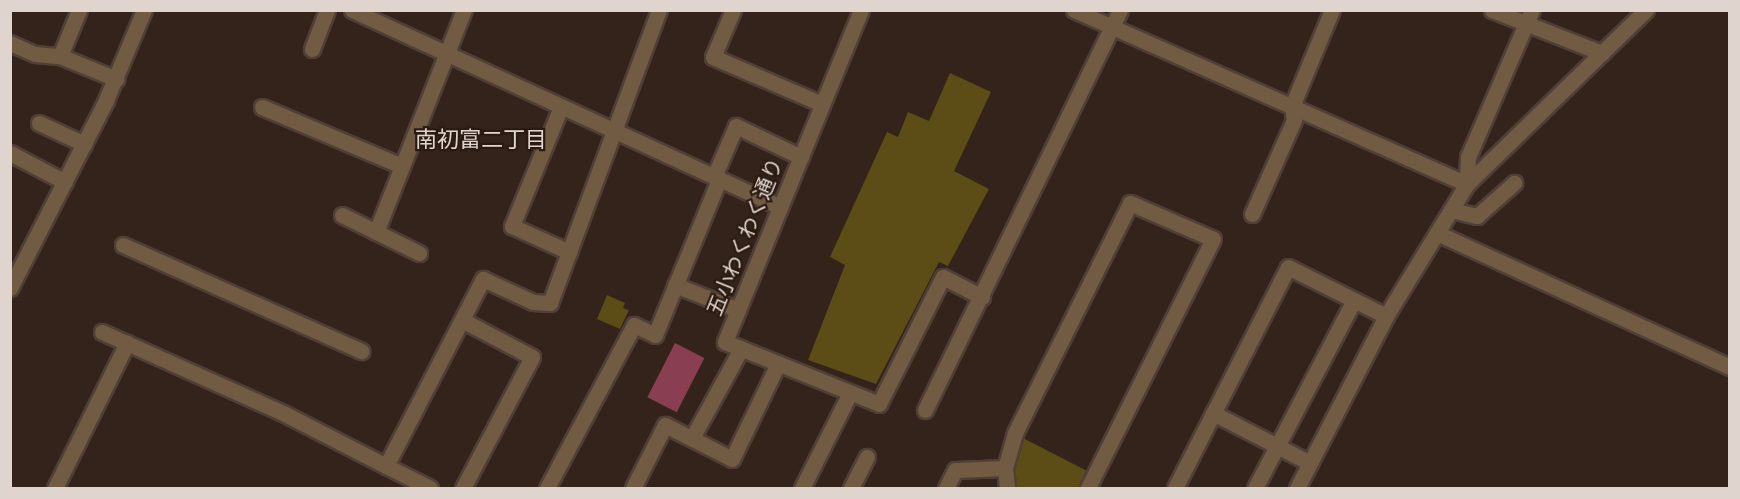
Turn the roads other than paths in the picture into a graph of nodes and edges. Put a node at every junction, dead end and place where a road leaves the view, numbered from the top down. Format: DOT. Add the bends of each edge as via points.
graph roads {
  1 [pos="79,10"];
  2 [pos="144,10"];
  3 [pos="327,10"];
  4 [pos="352,10"];
  5 [pos="464,10"];
  6 [pos="659,10"];
  7 [pos="733,10"];
  8 [pos="861,10"];
  9 [pos="1074,10"];
  10 [pos="1120,10"];
  11 [pos="1332,10"];
  12 [pos="1492,10"];
  13 [pos="1646,10"];
  14 [pos="1529,17"];
  15 [pos="1113,27"];
  16 [pos="10,43"];
  17 [pos="312,49"];
  18 [pos="1602,53"];
  19 [pos="448,55"];
  20 [pos="60,56"];
  21 [pos="116,79"];
  22 [pos="822,104"];
  23 [pos="262,106"];
  24 [pos="1292,106"];
  25 [pos="561,107"];
  26 [pos="39,123"];
  27 [pos="614,131"];
  28 [pos="84,144"];
  29 [pos="10,153"];
  30 [pos="801,157"];
  31 [pos="402,166"];
  32 [pos="719,180"];
  33 [pos="64,182"];
  34 [pos="1514,183"];
  35 [pos="1467,184"];
  36 [pos="780,207"];
  37 [pos="1451,210"];
  38 [pos="1252,214"];
  39 [pos="342,216"];
  40 [pos="376,232"];
  41 [pos="1437,233"];
  42 [pos="123,245"];
  43 [pos="569,252"];
  44 [pos="419,253"];
  45 [pos="12,280"];
  46 [pos="675,285"];
  47 [pos="982,297"];
  48 [pos="1354,300"];
  49 [pos="738,310"];
  50 [pos="1386,316"];
  51 [pos="462,320"];
  52 [pos="102,332"];
  53 [pos="127,343"];
  54 [pos="741,349"];
  55 [pos="361,351"];
  56 [pos="778,364"];
  57 [pos="1730,367"];
  58 [pos="850,393"];
  59 [pos="925,410"];
  60 [pos="1214,413"];
  61 [pos="692,438"];
  62 [pos="1276,446"];
  63 [pos="867,457"];
  64 [pos="1310,463"];
  65 [pos="386,466"];
  66 [pos="1005,468"];
  67 [pos="55,489"];
  68 [pos="430,489"];
  69 [pos="463,489"];
  70 [pos="547,489"];
  71 [pos="633,489"];
  72 [pos="802,489"];
  73 [pos="851,489"];
  74 [pos="946,489"];
  75 [pos="1007,489"];
  76 [pos="1088,489"];
  77 [pos="1175,489"];
  78 [pos="1255,489"];
  79 [pos="1297,489"];
  1 -- 20 [label="street"];
  2 -- 21 [label="street"];
  3 -- 17 [label="street"];
  4 -- 19 [label="street"];
  5 -- 19 [label="street"];
  6 -- 27 [label="street"];
  7 -- 22 [label="street" via="713,57"];
  8 -- 22 [label="street, 五小わくわく通り"];
  9 -- 15 [label="street"];
  10 -- 15 [label="street"];
  11 -- 24 [label="street"];
  12 -- 14 [label="street"];
  13 -- 18 [label="street"];
  14 -- 18 [label="street"];
  14 -- 35 [label="street" via="1468,157"];
  15 -- 24 [label="street"];
  15 -- 47 [label="street"];
  16 -- 20 [label="street" via="35,54"];
  18 -- 35 [label="street"];
  19 -- 25 [label="street"];
  19 -- 31 [label="street"];
  20 -- 21 [label="street"];
  21 -- 28 [label="street"];
  22 -- 30 [label="street, 五小わくわく通り"];
  23 -- 31 [label="street"];
  24 -- 35 [label="street"];
  24 -- 38 [label="street" via="1294,120"];
  25 -- 27 [label="street"];
  25 -- 43 [label="street" via="512,226"];
  26 -- 28 [label="street"];
  27 -- 32 [label="street"];
  27 -- 43 [label="street"];
  28 -- 33 [label="street"];
  29 -- 33 [label="street"];
  30 -- 32 [label="street" via="736,126 716,172"];
  30 -- 36 [label="street, 五小わくわく通り"];
  31 -- 40 [label="street"];
  32 -- 36 [label="street"];
  32 -- 46 [label="street"];
  33 -- 45 [label="street"];
  34 -- 37 [label="street" via="1478,216"];
  35 -- 37 [label="street"];
  36 -- 49 [label="street, 五小わくわく通り"];
  37 -- 41 [label="street"];
  39 -- 40 [label="street"];
  40 -- 44 [label="street"];
  41 -- 50 [label="street"];
  41 -- 57 [label="street"];
  42 -- 55 [label="street"];
  43 -- 51 [label="street" via="549,303 533,302 483,279"];
  46 -- 49 [label="street"];
  46 -- 70 [label="street" via="655,335 634,325"];
  47 -- 58 [label="street" via="943,277 879,404"];
  47 -- 59 [label="street"];
  48 -- 50 [label="street"];
  48 -- 60 [label="street" via="1288,267"];
  48 -- 62 [label="street"];
  49 -- 54 [label="street, 五小わくわく通り" via="725,342"];
  50 -- 64 [label="street"];
  51 -- 65 [label="street"];
  51 -- 69 [label="street" via="532,357"];
  52 -- 53 [label="street"];
  53 -- 65 [label="street" via="283,413"];
  53 -- 67 [label="street"];
  54 -- 56 [label="street"];
  54 -- 61 [label="street"];
  56 -- 58 [label="street"];
  56 -- 61 [label="street" via="732,459"];
  58 -- 72 [label="street"];
  60 -- 62 [label="street"];
  60 -- 77 [label="street"];
  61 -- 71 [label="street" via="665,425"];
  62 -- 64 [label="street"];
  62 -- 78 [label="street"];
  63 -- 73 [label="street"];
  64 -- 79 [label="street"];
  65 -- 68 [label="street"];
  66 -- 74 [label="street" via="955,470"];
  66 -- 75 [label="street"];
  66 -- 76 [label="street" via="1015,433 1130,202 1213,240"];
}
